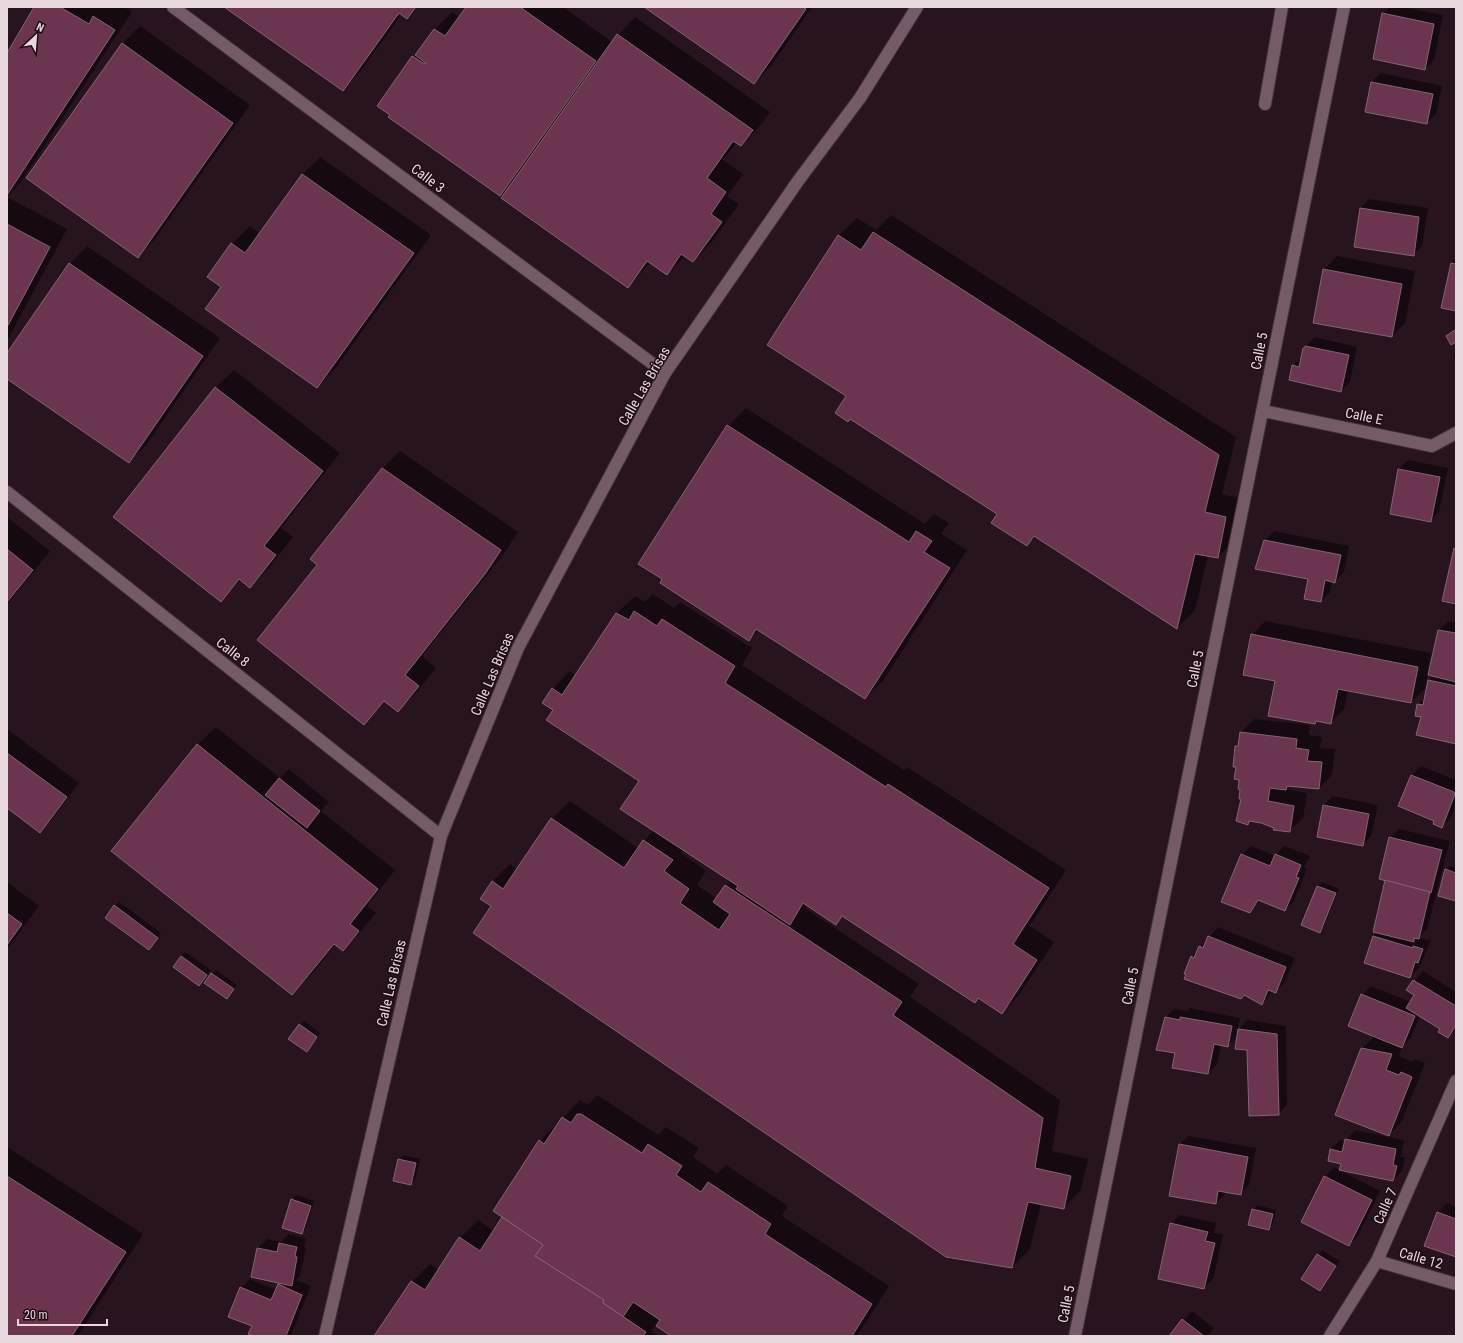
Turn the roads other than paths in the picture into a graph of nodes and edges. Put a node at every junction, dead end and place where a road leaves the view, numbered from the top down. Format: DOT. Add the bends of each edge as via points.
graph roads {
  1 [pos="173,7"];
  2 [pos="917,7"];
  3 [pos="1282,7"];
  4 [pos="1344,7"];
  5 [pos="1265,104"];
  6 [pos="665,373"];
  7 [pos="1263,410"];
  8 [pos="1456,433"];
  9 [pos="7,492"];
  10 [pos="441,836"];
  11 [pos="1456,1081"];
  12 [pos="1377,1261"];
  13 [pos="1456,1284"];
  14 [pos="326,1336"];
  15 [pos="1075,1336"];
  16 [pos="1330,1336"];
  1 -- 6 [label="street, Calle 3"];
  2 -- 6 [label="street, Calle Las Brisas" via="860,98"];
  3 -- 5 [label="street"];
  4 -- 7 [label="street, Calle 5"];
  6 -- 10 [label="street, Calle Las Brisas" via="518,648"];
  7 -- 8 [label="street, Calle E" via="1432,446"];
  7 -- 15 [label="street, Calle 5"];
  9 -- 10 [label="street, Calle 8"];
  10 -- 14 [label="street, Calle Las Brisas"];
  11 -- 12 [label="street, Calle 7"];
  12 -- 13 [label="street, Calle 12"];
  12 -- 16 [label="street, Calle 7"];
}
